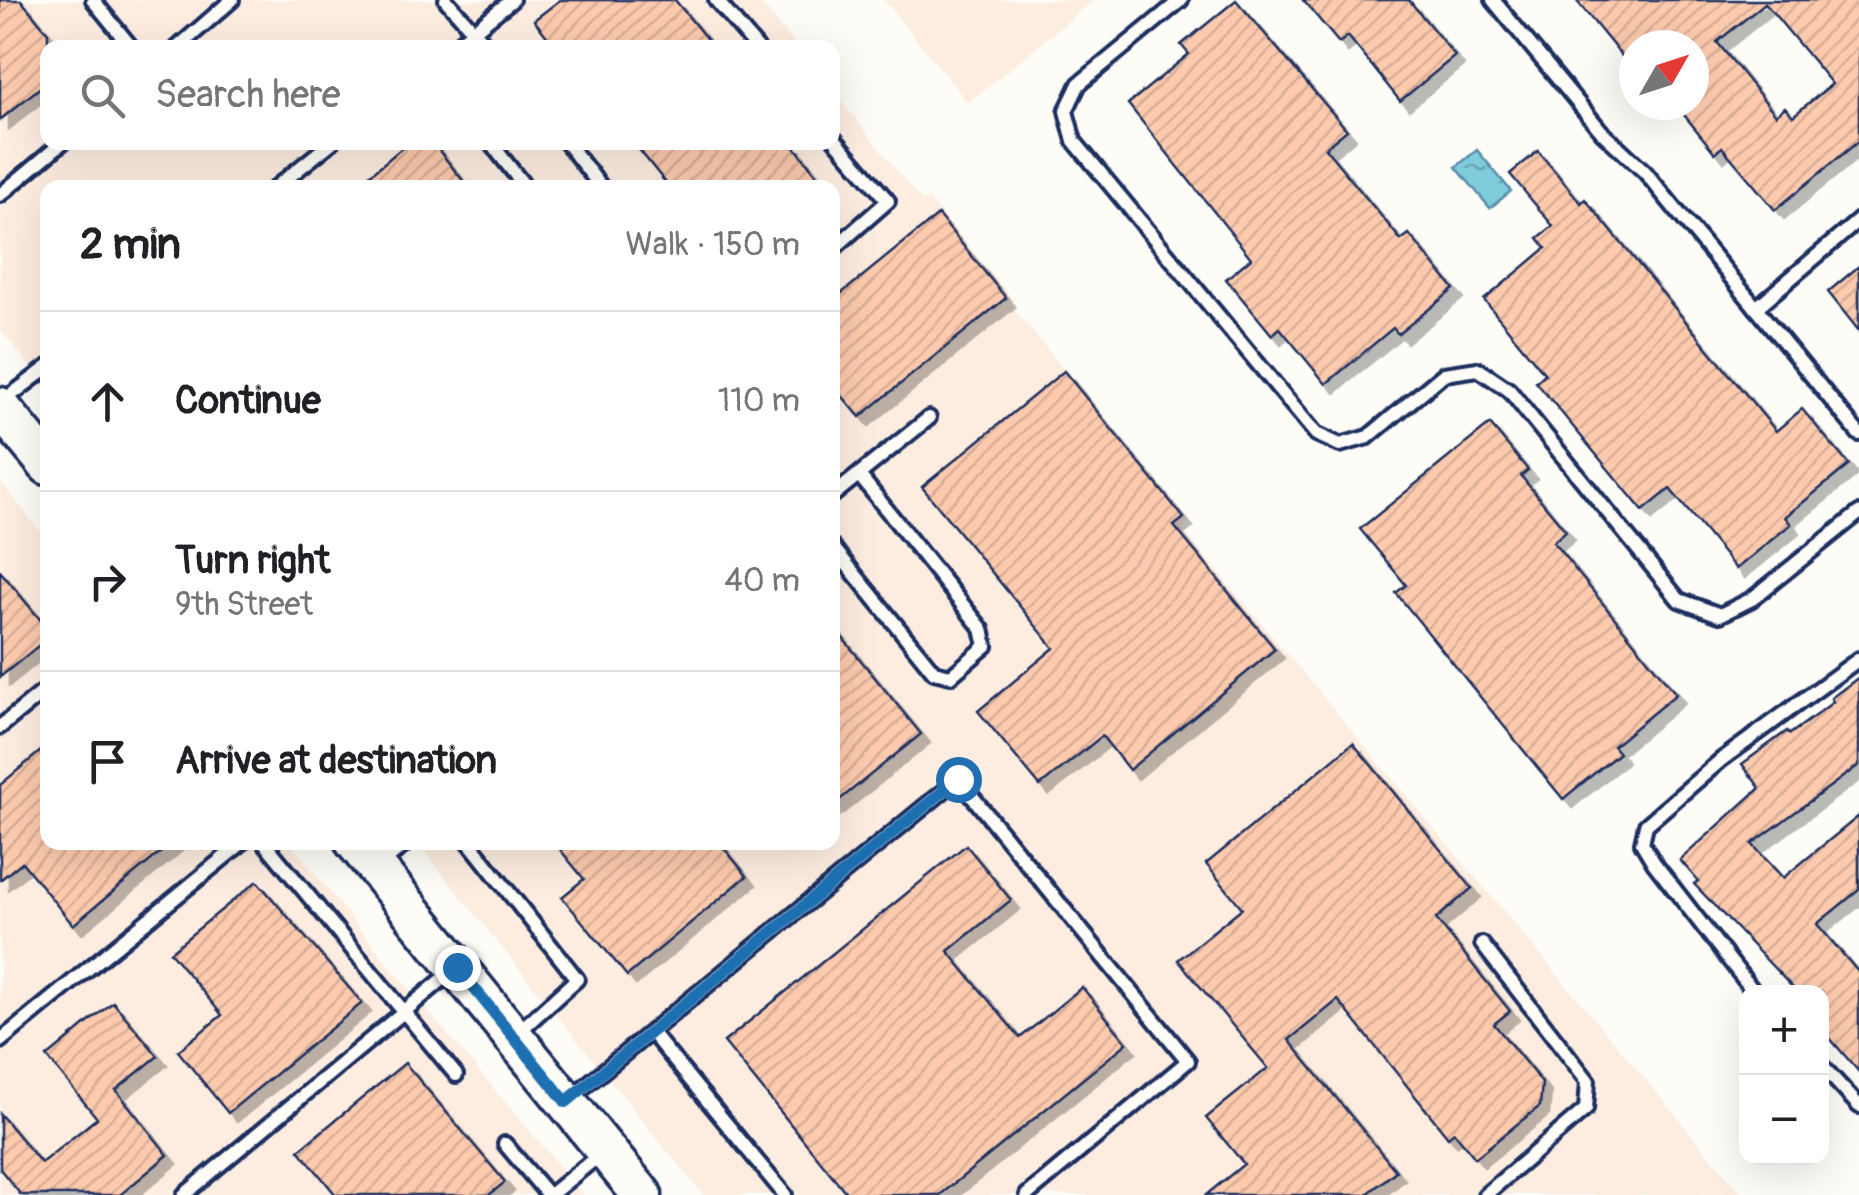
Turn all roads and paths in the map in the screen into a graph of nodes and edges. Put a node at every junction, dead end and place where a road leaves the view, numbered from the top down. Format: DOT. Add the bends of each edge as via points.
graph roads {
  1 [pos="93,0"];
  2 [pos="232,0"];
  3 [pos="446,0"];
  4 [pos="512,0"];
  5 [pos="716,0"];
  6 [pos="1180,0"];
  7 [pos="1493,0"];
  8 [pos="475,29"];
  9 [pos="126,40"];
  10 [pos="185,40"];
  11 [pos="462,40"];
  12 [pos="484,40"];
  13 [pos="750,40"];
  14 [pos="840,145"];
  15 [pos="53,150"];
  16 [pos="323,150"];
  17 [pos="496,150"];
  18 [pos="572,150"];
  19 [pos="290,180"];
  20 [pos="520,180"];
  21 [pos="596,180"];
  22 [pos="0,195"];
  23 [pos="1859,220"];
  24 [pos="840,243"];
  25 [pos="1756,308"];
  26 [pos="40,374"];
  27 [pos="1,411"];
  28 [pos="930,418"];
  29 [pos="1859,434"];
  30 [pos="40,457"];
  31 [pos="859,475"];
  32 [pos="840,490"];
  33 [pos="1859,513"];
  34 [pos="840,556"];
  35 [pos="1859,659"];
  36 [pos="40,694"];
  37 [pos="0,727"];
  38 [pos="233,850"];
  39 [pos="271,850"];
  40 [pos="475,850"];
  41 [pos="366,856"];
  42 [pos="1482,944"];
  43 [pos="457,967"];
  44 [pos="1749,985"];
  45 [pos="403,1012"];
  46 [pos="651,1032"];
  47 [pos="513,1037"];
  48 [pos="0,1041"];
  49 [pos="1829,1074"];
  50 [pos="456,1075"];
  51 [pos="566,1102"];
  52 [pos="1859,1106"];
  53 [pos="505,1144"];
  54 [pos="606,1150"];
  55 [pos="184,1195"];
  56 [pos="549,1195"];
  57 [pos="642,1195"];
  58 [pos="785,1195"];
  59 [pos="1027,1195"];
  60 [pos="1485,1195"];
  1 -- 9 [label="lane"];
  2 -- 10 [label="lane"];
  3 -- 8 [label="lane"];
  4 -- 8 [label="lane"];
  5 -- 13 [label="lane"];
  6 -- 33 [label="lane" via="1079,84 1066,111 1074,140 1316,434 1340,444 1368,437 1444,374 1478,369 1508,390 1679,600 1720,615 1752,599"];
  7 -- 25 [label="lane"];
  8 -- 11 [label="lane"];
  8 -- 12 [label="lane"];
  14 -- 24 [label="lane" via="888,200"];
  15 -- 22 [label="lane"];
  16 -- 19 [label="lane"];
  17 -- 20 [label="lane"];
  18 -- 21 [label="lane"];
  23 -- 25 [label="lane"];
  25 -- 29 [label="lane"];
  26 -- 27 [label="lane"];
  27 -- 30 [label="street"];
  28 -- 31 [label="lane"];
  31 -- 32 [label="lane"];
  31 -- 34 [label="lane" via="982,630 986,646 951,676 934,672"];
  35 -- 44 [label="lane" via="1720,760 1646,825 1642,842 1654,862"];
  36 -- 37 [label="lane"];
  38 -- 48 [label="lane"];
  39 -- 45 [label="lane"];
  40 -- 47 [label="lane" via="577,979"];
  41 -- 43 [label="street"];
  42 -- 60 [label="lane" via="1588,1081 1586,1109"];
  43 -- 45 [label="lane"];
  43 -- 47 [label="street"];
  45 -- 50 [label="lane"];
  45 -- 55 [label="lane"];
  46 -- 51 [label="lane"];
  46 -- 58 [label="lane"];
  46 -- 59 [label="lane" via="958,779 1188,1061"];
  47 -- 51 [label="street"];
  49 -- 52 [label="lane"];
  51 -- 54 [label="street"];
  53 -- 56 [label="lane"];
  54 -- 56 [label="lane"];
  54 -- 57 [label="street"];
}
